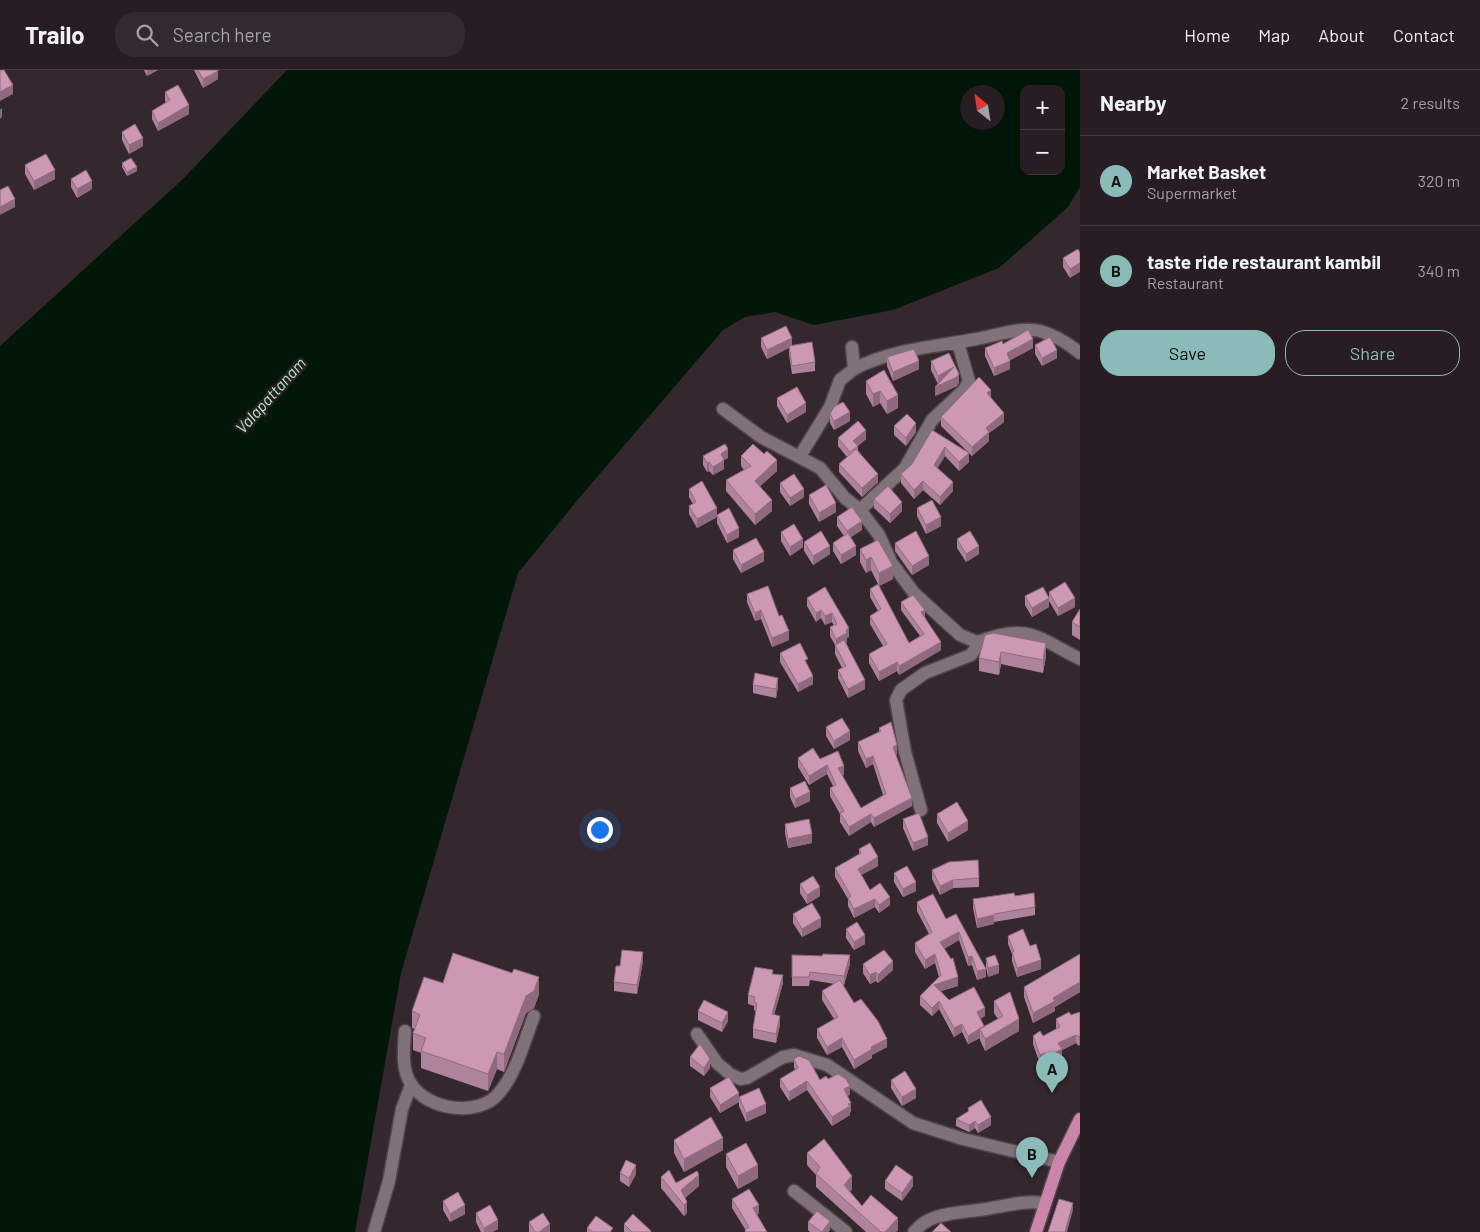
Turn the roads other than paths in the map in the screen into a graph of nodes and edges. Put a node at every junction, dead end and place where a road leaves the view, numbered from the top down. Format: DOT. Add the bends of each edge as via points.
graph roads {
  1 [pos="958,343"];
  2 [pos="852,347"];
  3 [pos="1080,354"];
  4 [pos="854,369"];
  5 [pos="723,409"];
  6 [pos="800,456"];
  7 [pos="860,510"];
  8 [pos="977,642"];
  9 [pos="1080,660"];
  10 [pos="921,810"];
  11 [pos="534,1016"];
  12 [pos="405,1031"];
  13 [pos="697,1034"];
  14 [pos="411,1085"];
  15 [pos="1080,1119"];
  16 [pos="1059,1162"];
  17 [pos="794,1191"];
  18 [pos="1044,1203"];
  19 [pos="374,1232"];
  20 [pos="846,1232"];
  21 [pos="914,1232"];
  22 [pos="1036,1232"];
  1 -- 3 [label="street" via="1039,331"];
  1 -- 4 [label="street" via="894,353"];
  1 -- 7 [label="street" via="969,381 964,390 932,420 905,468"];
  2 -- 4 [label="street"];
  4 -- 6 [label="street" via="840,380 830,407"];
  5 -- 6 [label="street" via="761,436"];
  6 -- 7 [label="street" via="820,468 845,498"];
  7 -- 8 [label="street" via="879,535 891,562 914,592 960,635"];
  8 -- 9 [label="street" via="1008,632 1033,634"];
  8 -- 10 [label="street" via="971,655 926,673 901,690 896,700 905,752"];
  11 -- 14 [label="street" via="510,1076 498,1095 478,1107 453,1108 430,1100"];
  12 -- 14 [label="street" via="404,1057"];
  13 -- 16 [label="street" via="718,1063 740,1079 783,1057 794,1055 827,1065 913,1123 963,1139"];
  14 -- 19 [label="street" via="402,1109 389,1181"];
  15 -- 16 [label="main road"];
  16 -- 18 [label="main road"];
  17 -- 20 [label="street"];
  18 -- 21 [label="street" via="1014,1203 950,1214 926,1221"];
  18 -- 22 [label="main road"];
}
